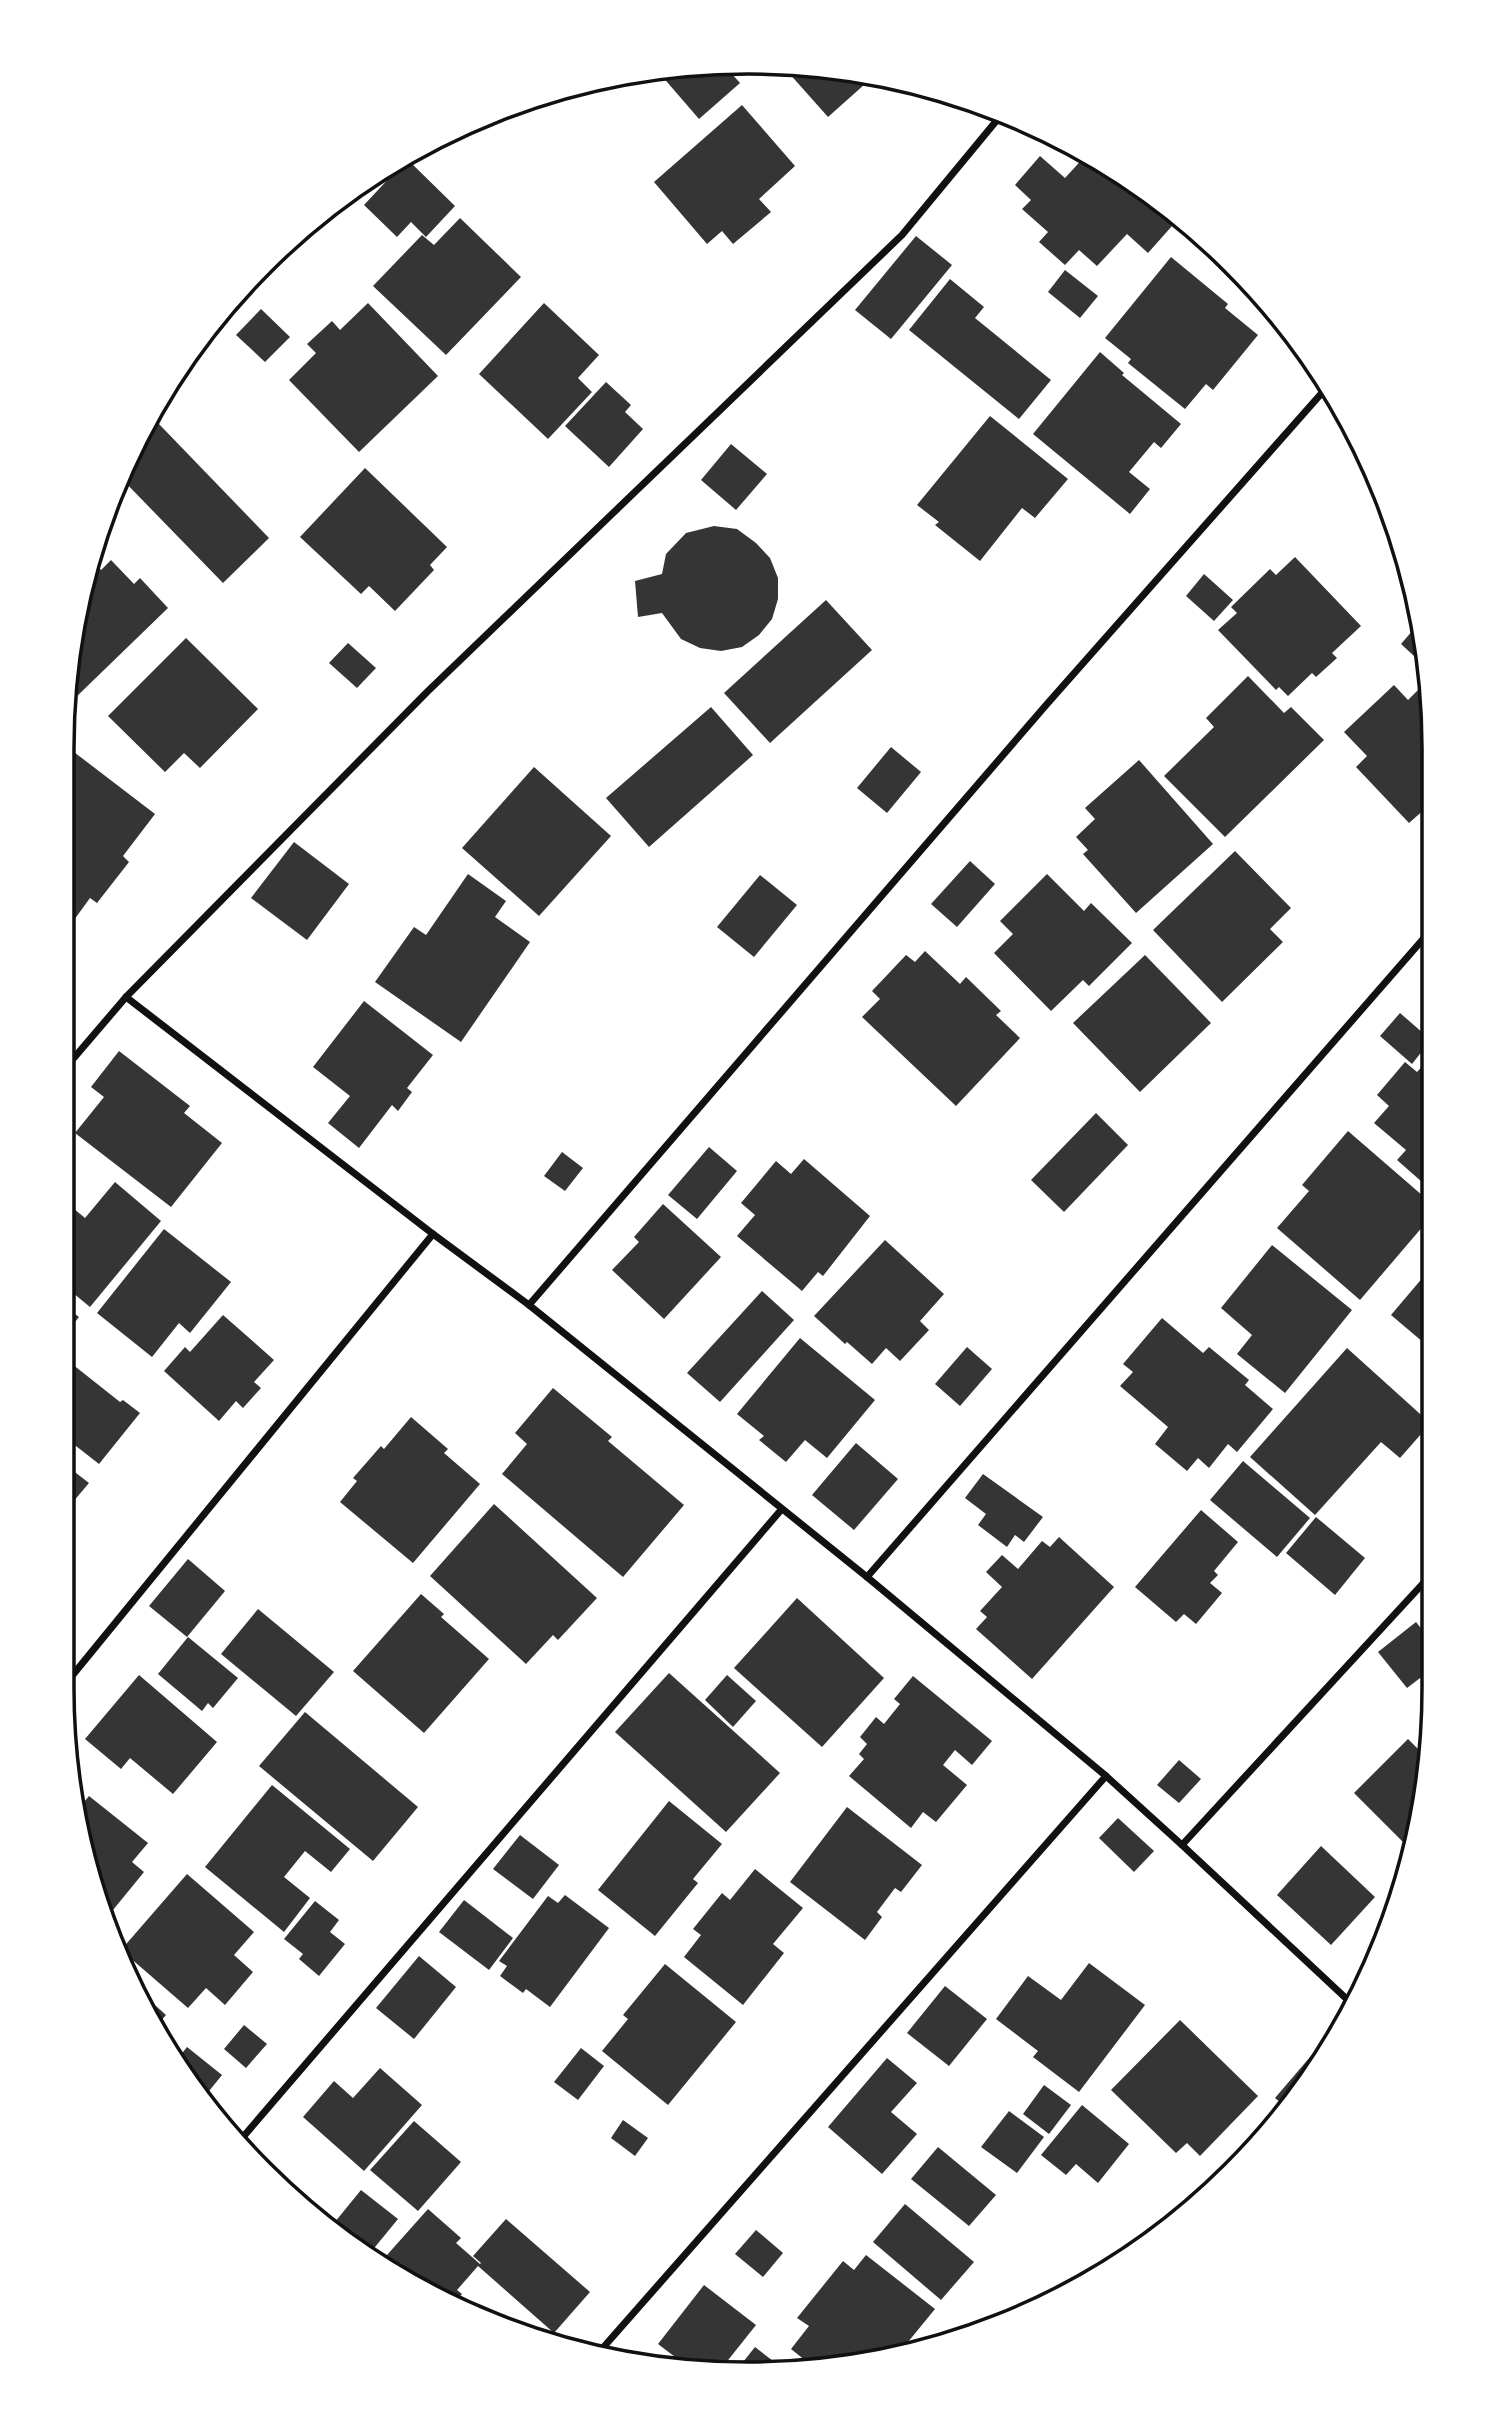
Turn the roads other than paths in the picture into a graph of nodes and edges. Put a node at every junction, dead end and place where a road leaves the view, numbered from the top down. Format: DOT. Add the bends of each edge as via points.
graph roads {
  1 [pos="996,121"];
  2 [pos="1321,394"];
  3 [pos="1422,940"];
  4 [pos="126,997"];
  5 [pos="74,1058"];
  6 [pos="433,1234"];
  7 [pos="529,1305"];
  8 [pos="781,1510"];
  9 [pos="867,1577"];
  10 [pos="1422,1585"];
  11 [pos="74,1673"];
  12 [pos="1106,1776"];
  13 [pos="1182,1845"];
  14 [pos="1345,1998"];
  15 [pos="244,2136"];
  16 [pos="604,2346"];
  1 -- 4 [label="street" via="902,235 428,692"];
  2 -- 7 [label="street"];
  3 -- 9 [label="street"];
  4 -- 5 [label="street"];
  4 -- 6 [label="street"];
  6 -- 7 [label="street"];
  6 -- 11 [label="street"];
  7 -- 8 [label="street"];
  8 -- 9 [label="street"];
  8 -- 15 [label="street"];
  9 -- 12 [label="street"];
  10 -- 13 [label="street"];
  12 -- 13 [label="street"];
  12 -- 16 [label="street"];
  13 -- 14 [label="street"];
}
